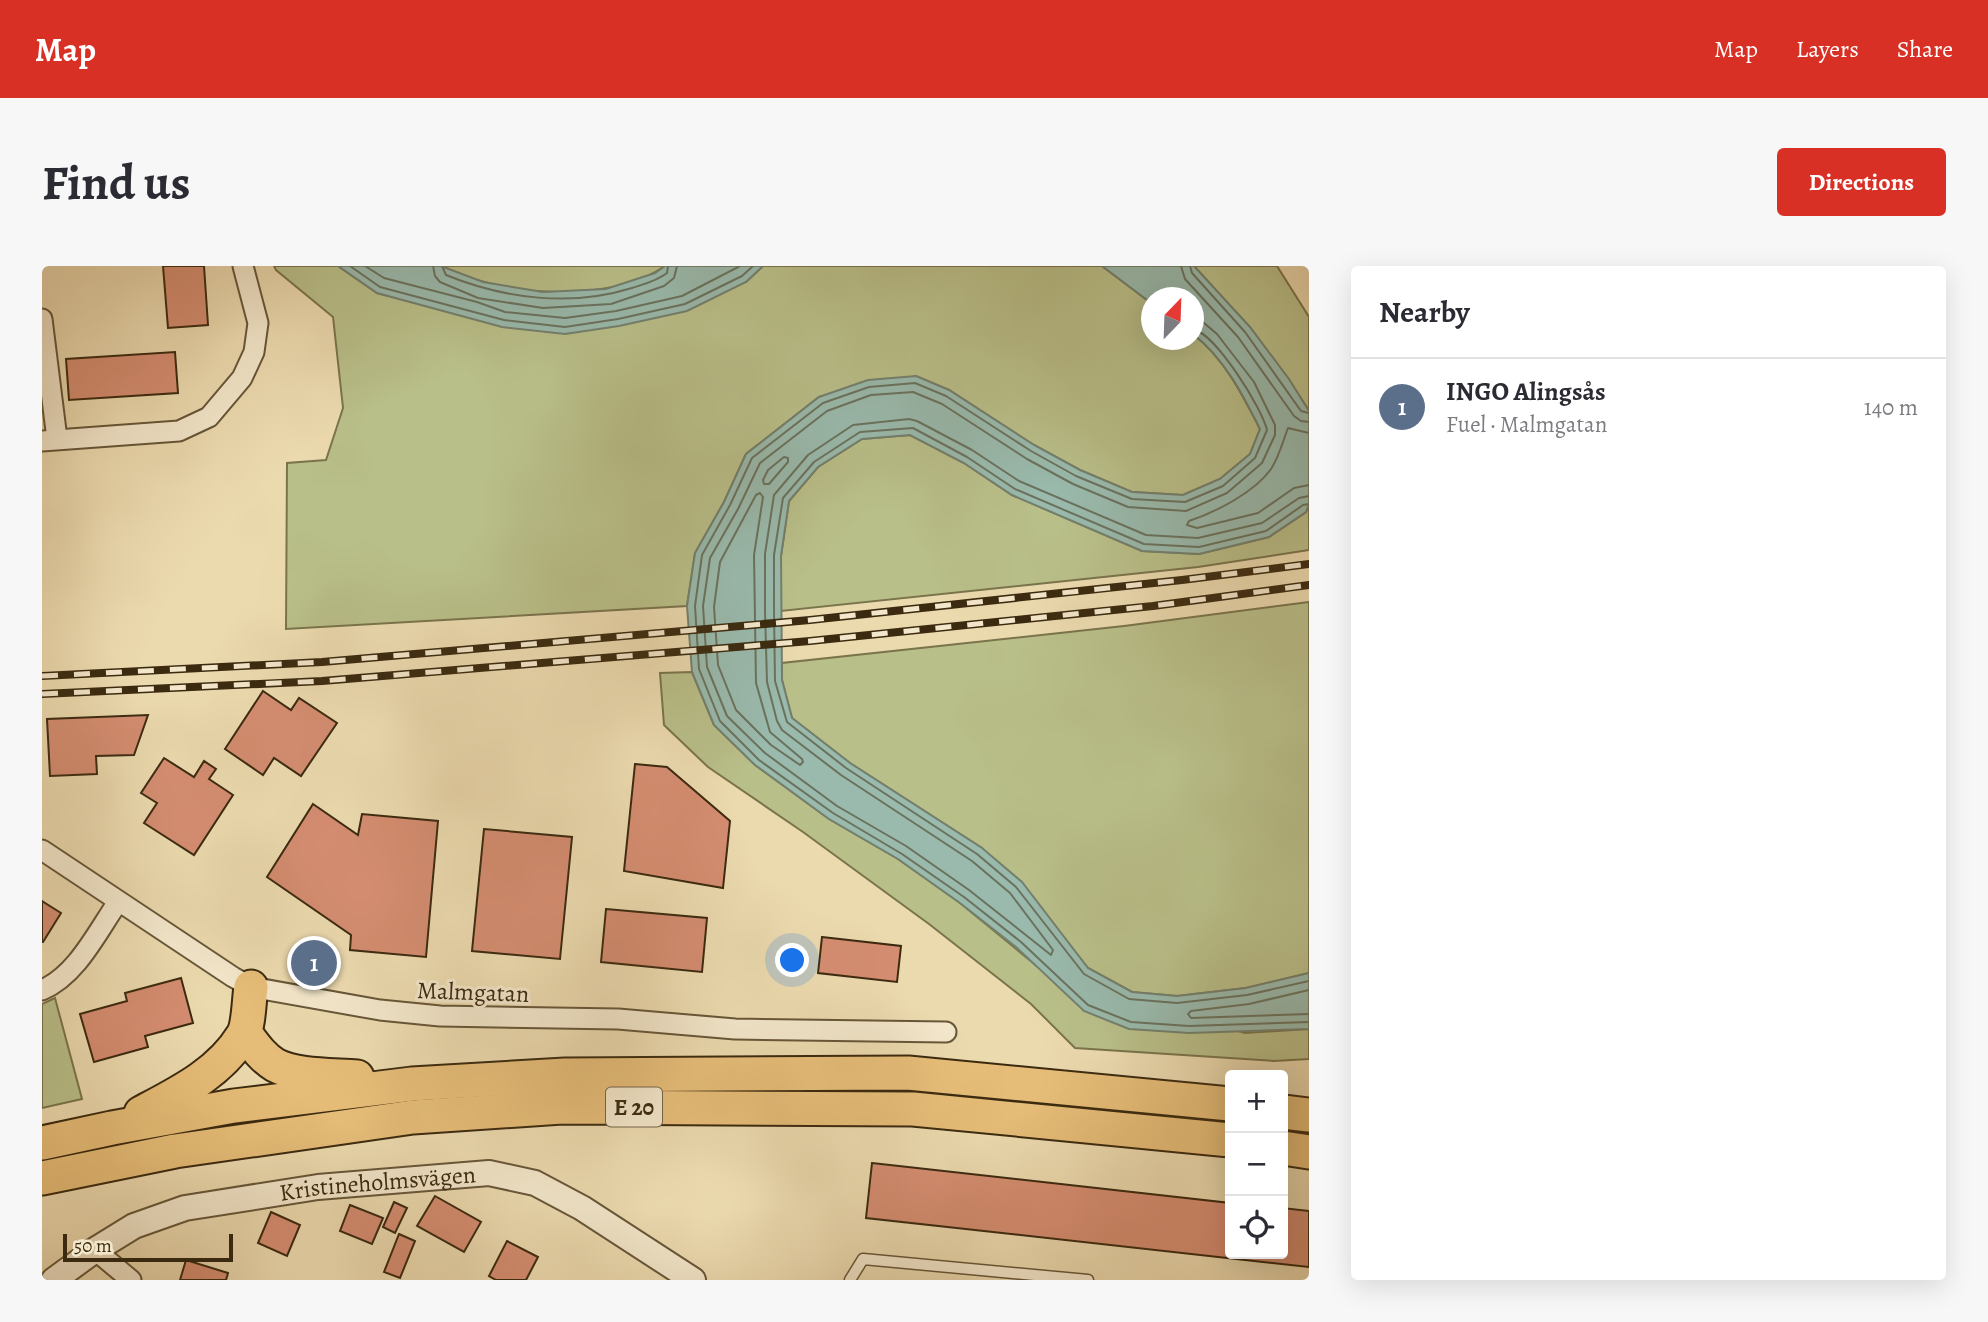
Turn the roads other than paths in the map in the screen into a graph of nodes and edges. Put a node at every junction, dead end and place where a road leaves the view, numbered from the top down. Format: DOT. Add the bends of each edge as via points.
graph roads {
  1 [pos="243,266"];
  2 [pos="42,319"];
  3 [pos="49,436"];
  4 [pos="42,850"];
  5 [pos="118,902"];
  6 [pos="251,987"];
  7 [pos="42,990"];
  8 [pos="946,1032"];
  9 [pos="245,1033"];
  10 [pos="412,1084"];
  11 [pos="1225,1104"];
  12 [pos="1288,1112"];
  13 [pos="1309,1115"];
  14 [pos="112,1128"];
  15 [pos="1225,1140"];
  16 [pos="42,1143"];
  17 [pos="1288,1149"];
  18 [pos="1309,1152"];
  19 [pos="42,1178"];
  20 [pos="95,1250"];
  21 [pos="54,1280"];
  22 [pos="131,1280"];
  23 [pos="693,1280"];
  24 [pos="850,1280"];
  25 [pos="1088,1280"];
  1 -- 3 [label="street" via="258,323 254,352 242,378 209,416 179,431"];
  2 -- 3 [label="street"];
  4 -- 5 [label="street, Malmgatan"];
  5 -- 6 [label="street, Malmgatan"];
  5 -- 7 [label="street" via="77,962 55,985"];
  6 -- 8 [label="street, Malmgatan" via="440,1016"];
  6 -- 9 [label="highway"];
  9 -- 10 [label="highway" via="262,1056 277,1066"];
  9 -- 14 [label="highway" via="195,1085"];
  10 -- 11 [label="highway, E 20" via="565,1075 908,1073"];
  10 -- 14 [label="highway, E 20" via="234,1106"];
  12 -- 13 [label="highway"];
  14 -- 16 [label="highway, E 20"];
  15 -- 19 [label="highway, E 20" via="913,1109 562,1107 414,1117 175,1151"];
  17 -- 18 [label="highway"];
  20 -- 21 [label="street, Kristineholmsvägen"];
  20 -- 22 [label="street"];
  20 -- 23 [label="street, Kristineholmsvägen" via="134,1226 186,1208 318,1187 489,1173 535,1183"];
  24 -- 25 [label="lane" via="863,1259"];
}
